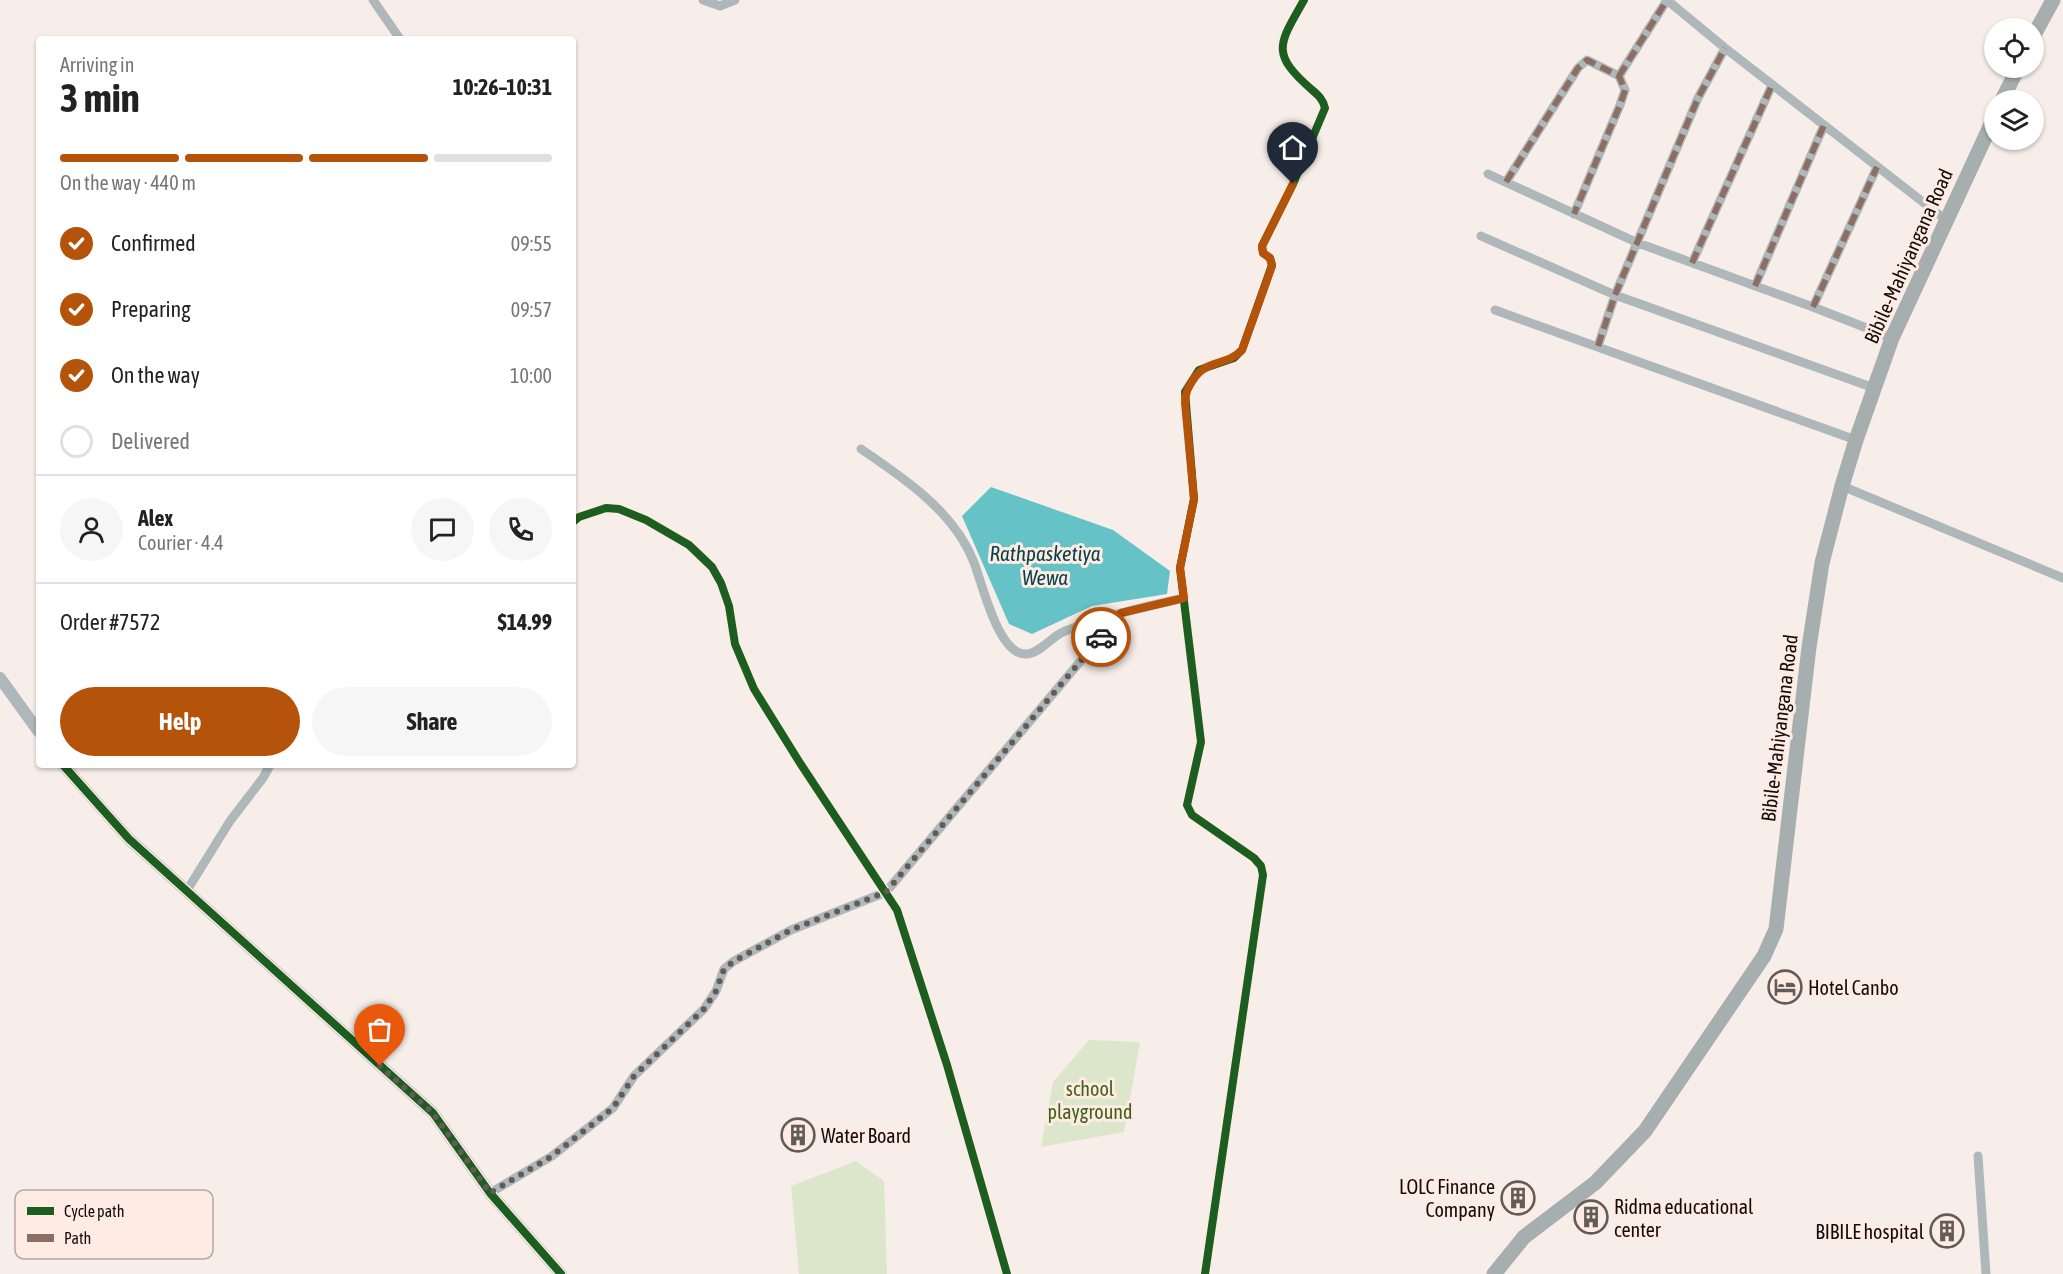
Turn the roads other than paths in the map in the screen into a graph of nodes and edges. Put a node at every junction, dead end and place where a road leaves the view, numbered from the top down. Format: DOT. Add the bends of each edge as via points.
graph roads {
  1 [pos="373,0"];
  2 [pos="703,0"];
  3 [pos="735,0"];
  4 [pos="1304,0"];
  5 [pos="1667,0"];
  6 [pos="2053,0"];
  7 [pos="2043,18"];
  8 [pos="398,36"];
  9 [pos="1725,48"];
  10 [pos="1619,76"];
  11 [pos="1772,85"];
  12 [pos="1824,125"];
  13 [pos="1984,139"];
  14 [pos="1877,166"];
  15 [pos="1488,174"];
  16 [pos="1506,182"];
  17 [pos="1574,214"];
  18 [pos="1946,220"];
  19 [pos="1481,236"];
  20 [pos="1638,243"];
  21 [pos="1692,263"];
  22 [pos="1755,286"];
  23 [pos="1615,295"];
  24 [pos="1813,307"];
  25 [pos="1495,310"];
  26 [pos="1892,338"];
  27 [pos="1598,346"];
  28 [pos="1874,388"];
  29 [pos="1856,440"];
  30 [pos="861,449"];
  31 [pos="1842,486"];
  32 [pos="576,520"];
  33 [pos="2063,578"];
  34 [pos="1184,598"];
  35 [pos="1121,613"];
  36 [pos="0,678"];
  37 [pos="36,728"];
  38 [pos="66,768"];
  39 [pos="269,768"];
  40 [pos="886,891"];
  41 [pos="186,892"];
  42 [pos="1978,1156"];
  43 [pos="490,1193"];
  44 [pos="561,1274"];
  45 [pos="1007,1274"];
  46 [pos="1205,1274"];
  47 [pos="1494,1274"];
  48 [pos="1986,1274"];
  1 -- 8 [label="street"];
  2 -- 3 [label="street" via="720,6"];
  4 -- 34 [label="street" via="1282,44 1284,60 1324,100 1325,108 1262,246 1272,266 1242,350 1234,358 1199,370 1185,392 1194,499 1180,568"];
  5 -- 9 [label="street"];
  5 -- 10 [label="street"];
  6 -- 7 [label="main road"];
  9 -- 11 [label="street"];
  9 -- 20 [label="street" via="1698,98"];
  10 -- 16 [label="street" via="1587,60 1578,68"];
  10 -- 17 [label="street" via="1625,90"];
  11 -- 12 [label="street"];
  11 -- 21 [label="street"];
  12 -- 14 [label="street"];
  12 -- 22 [label="street"];
  13 -- 18 [label="main road, Bibile-Mahiyangana Road"];
  14 -- 18 [label="street"];
  14 -- 24 [label="street"];
  15 -- 16 [label="street"];
  16 -- 17 [label="street"];
  17 -- 20 [label="street"];
  18 -- 26 [label="main road, Bibile-Mahiyangana Road"];
  19 -- 23 [label="street"];
  20 -- 21 [label="street"];
  20 -- 23 [label="street"];
  21 -- 22 [label="street"];
  22 -- 24 [label="street"];
  23 -- 27 [label="street"];
  23 -- 28 [label="street"];
  24 -- 26 [label="street"];
  25 -- 27 [label="street"];
  26 -- 28 [label="main road, Bibile-Mahiyangana Road"];
  27 -- 29 [label="street"];
  28 -- 29 [label="main road, Bibile-Mahiyangana Road"];
  29 -- 31 [label="main road, Bibile-Mahiyangana Road"];
  30 -- 35 [label="street" via="907,480 956,529 973,559 994,622 1012,650 1030,654 1061,632"];
  31 -- 33 [label="street"];
  31 -- 47 [label="main road, Bibile-Mahiyangana Road" via="1821,563 1810,636 1776,929 1764,956 1645,1131 1595,1183 1524,1237"];
  32 -- 40 [label="street" via="606,508 619,509 689,545 712,567 724,591 735,644 753,689"];
  34 -- 35 [label="street"];
  34 -- 46 [label="street" via="1201,742 1187,805 1192,815 1254,858 1263,875"];
  35 -- 40 [label="street"];
  36 -- 37 [label="street"];
  38 -- 41 [label="street" via="129,839"];
  39 -- 41 [label="street"];
  40 -- 43 [label="street" via="791,930 734,961 724,969 704,1009 634,1076 613,1108 552,1156"];
  40 -- 45 [label="street" via="897,910 948,1065"];
  41 -- 43 [label="street" via="433,1113"];
  42 -- 48 [label="street"];
  43 -- 44 [label="street"];
}
